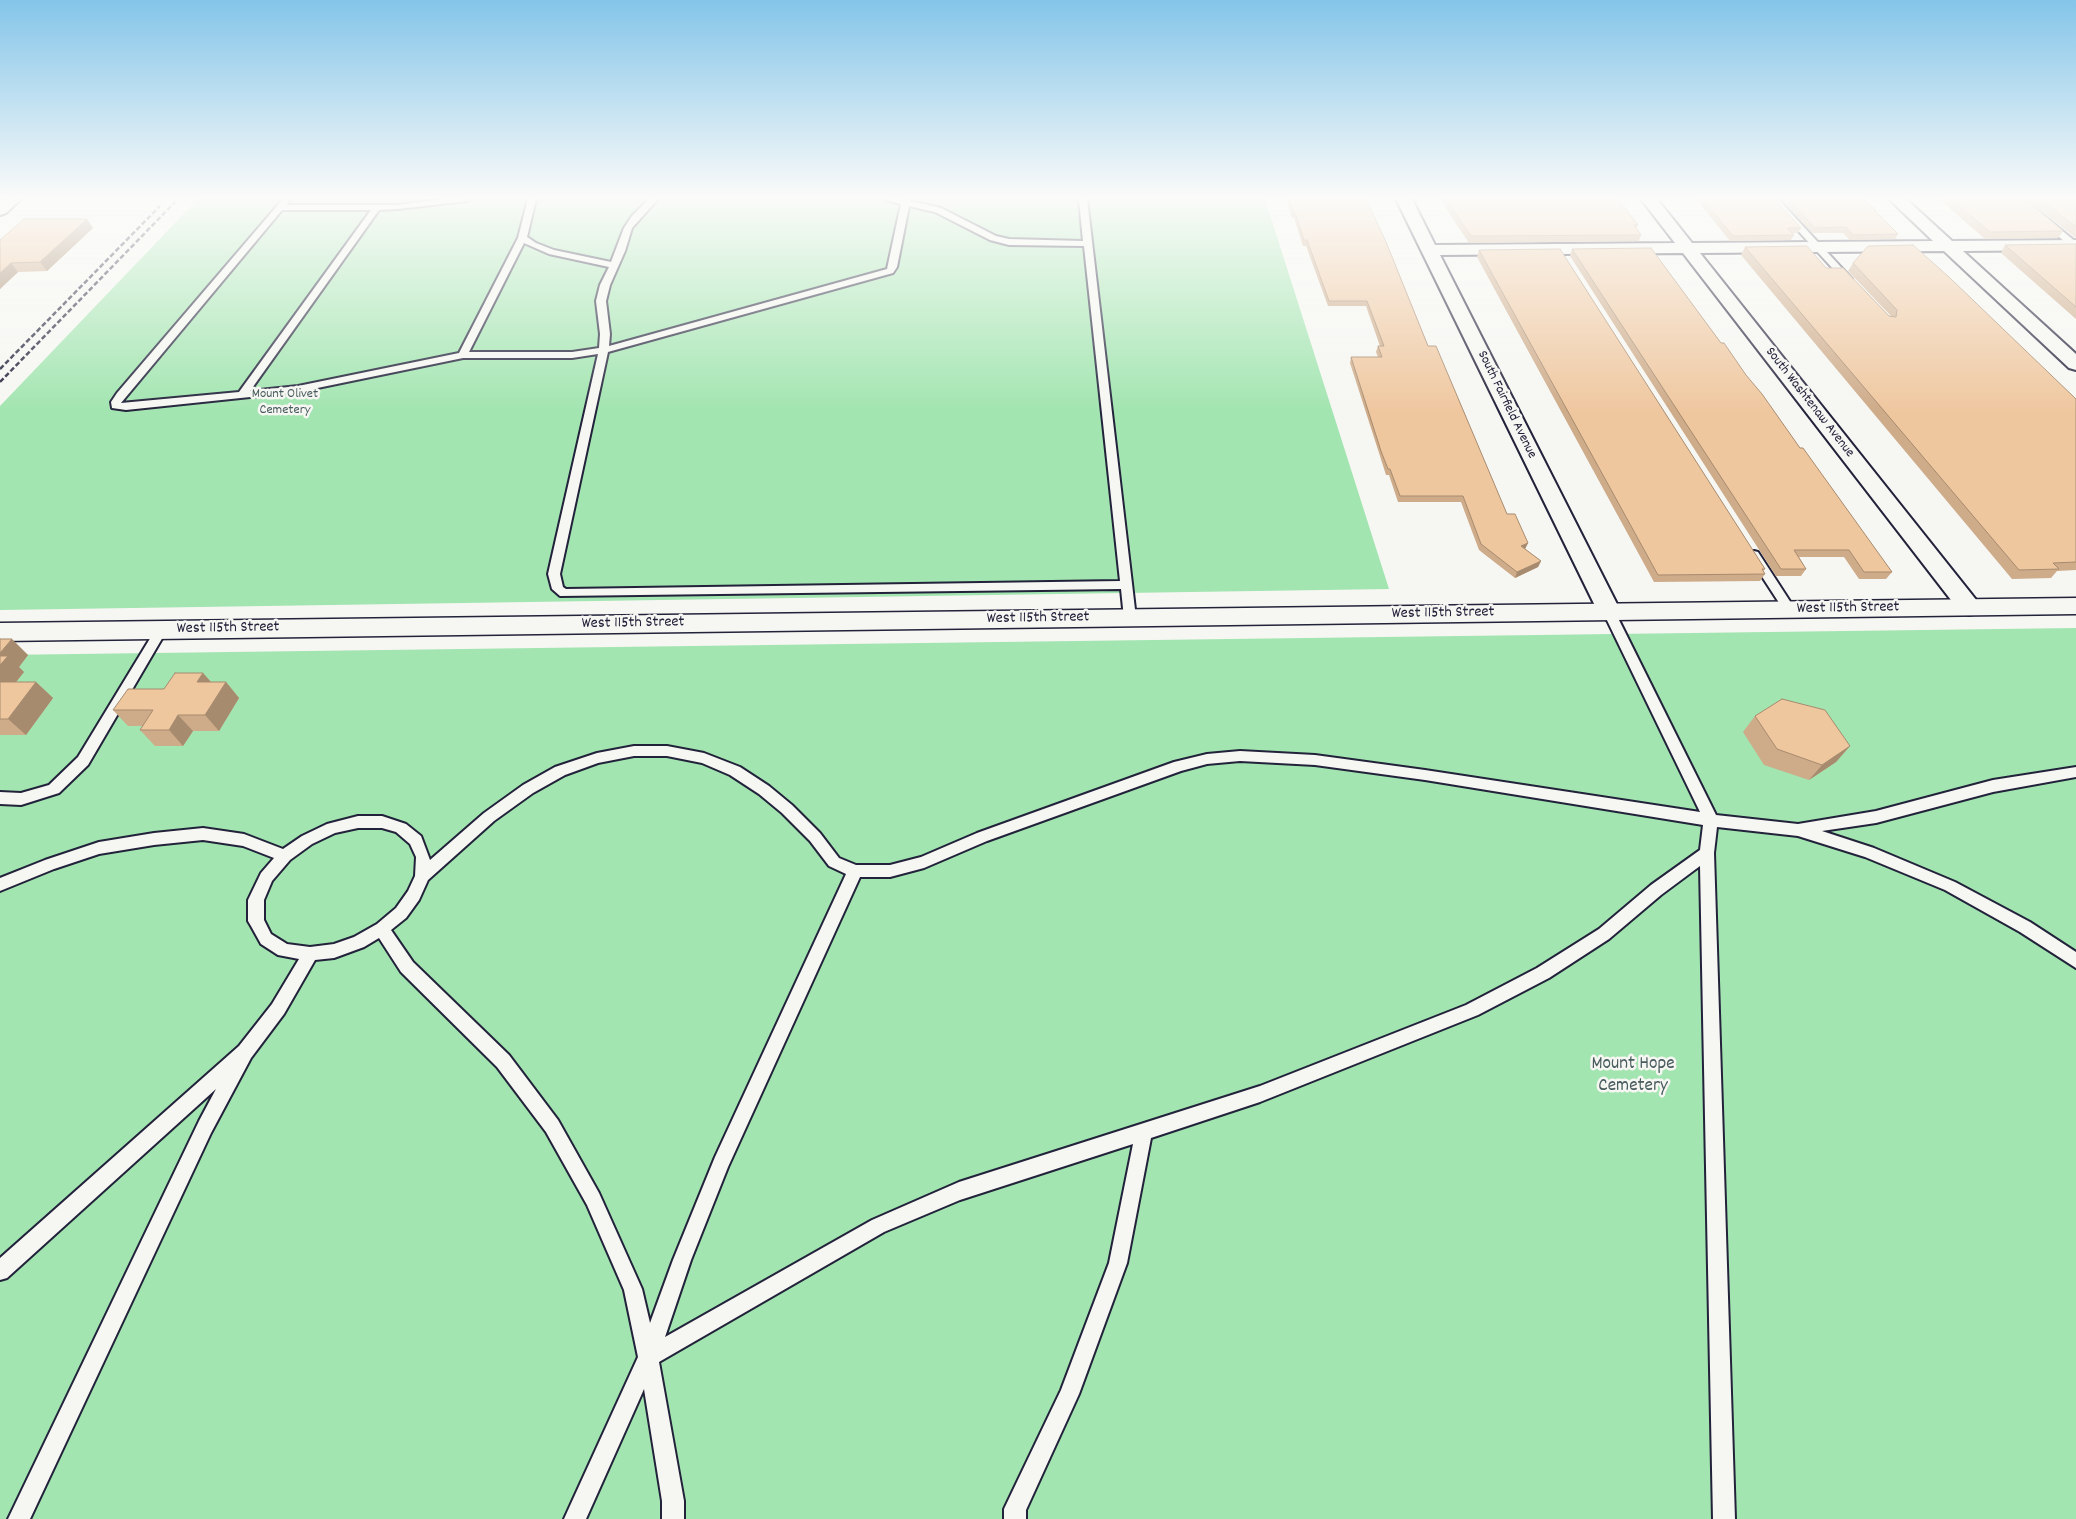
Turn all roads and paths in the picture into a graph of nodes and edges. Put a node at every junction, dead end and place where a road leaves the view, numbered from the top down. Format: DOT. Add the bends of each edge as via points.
graph roads {
  1 [pos="226,270"];
  2 [pos="332,270"];
  3 [pos="506,270"];
  4 [pos="611,270"];
  5 [pos="891,270"];
  6 [pos="1091,270"];
  7 [pos="1440,270"];
  8 [pos="1704,270"];
  9 [pos="1839,270"];
  10 [pos="1974,270"];
  11 [pos="1856,288"];
  12 [pos="604,350"];
  13 [pos="463,355"];
  14 [pos="2076,364"];
  15 [pos="241,396"];
  16 [pos="1749,546"];
  17 [pos="1127,585"];
  18 [pos="2076,606"];
  19 [pos="1969,607"];
  20 [pos="1789,609"];
  21 [pos="1608,612"];
  22 [pos="1130,618"];
  23 [pos="161,630"];
  24 [pos="0,632"];
  25 [pos="2076,772"];
  26 [pos="0,798"];
  27 [pos="1711,820"];
  28 [pos="1798,830"];
  29 [pos="1708,853"];
  30 [pos="284,856"];
  31 [pos="855,871"];
  32 [pos="422,876"];
  33 [pos="0,885"];
  34 [pos="382,929"];
  35 [pos="310,954"];
  36 [pos="2076,961"];
  37 [pos="245,1052"];
  38 [pos="1144,1130"];
  39 [pos="0,1271"];
  40 [pos="648,1357"];
  41 [pos="19,1519"];
  42 [pos="575,1519"];
  43 [pos="674,1519"];
  44 [pos="1015,1519"];
  45 [pos="1724,1519"];
  1 -- 15 [label="lane" via="120,395 116,406"];
  2 -- 15 [label="lane"];
  3 -- 13 [label="lane"];
  4 -- 12 [label="lane" via="601,301"];
  5 -- 12 [label="lane"];
  6 -- 17 [label="lane"];
  7 -- 21 [label="street, South Fairfield Avenue"];
  8 -- 19 [label="street, South Washtenaw Avenue"];
  9 -- 11 [label="lane"];
  10 -- 14 [label="street"];
  12 -- 13 [label="lane" via="572,355"];
  12 -- 17 [label="lane" via="554,574 558,590 564,593"];
  13 -- 15 [label="lane" via="318,386"];
  16 -- 20 [label="lane"];
  17 -- 22 [label="lane"];
  18 -- 19 [label="street, West 115th Street"];
  19 -- 20 [label="street, West 115th Street"];
  20 -- 21 [label="street, West 115th Street"];
  21 -- 22 [label="street, West 115th Street"];
  21 -- 27 [label="lane"];
  22 -- 23 [label="street, West 115th Street"];
  23 -- 24 [label="street, West 115th Street"];
  23 -- 26 [label="lane" via="83,761 54,789 21,799"];
  25 -- 28 [label="lane" via="1993,786 1876,818"];
  27 -- 28 [label="lane"];
  27 -- 29 [label="lane"];
  27 -- 31 [label="lane" via="1315,760 1240,756 1179,766 982,837 924,862 890,870"];
  28 -- 36 [label="lane" via="1869,852 1950,886 2025,927"];
  29 -- 38 [label="lane" via="1656,890 1604,934 1543,973 1472,1010 1260,1094"];
  29 -- 45 [label="lane"];
  30 -- 32 [label="lane" via="332,828 358,822 382,822 402,828 416,840 423,856"];
  30 -- 33 [label="lane" via="244,840 203,834 154,839 99,848"];
  30 -- 35 [label="lane" via="266,877 256,900 256,921 266,939 284,950"];
  31 -- 32 [label="lane" via="834,862 787,809 735,771 704,758 667,751 634,751 597,758 560,771 528,789"];
  31 -- 40 [label="lane" via="722,1163 682,1260"];
  32 -- 34 [label="lane" via="410,901"];
  34 -- 35 [label="lane" via="334,951"];
  34 -- 40 [label="lane" via="407,966 503,1061 552,1126 593,1199 633,1289"];
  35 -- 37 [label="lane" via="278,1009"];
  37 -- 39 [label="lane"];
  37 -- 41 [label="lane" via="205,1127"];
  38 -- 40 [label="lane" via="958,1191 878,1226"];
  38 -- 44 [label="lane" via="1118,1263 1068,1394 1015,1509"];
  40 -- 42 [label="lane"];
  40 -- 43 [label="lane"];
}
